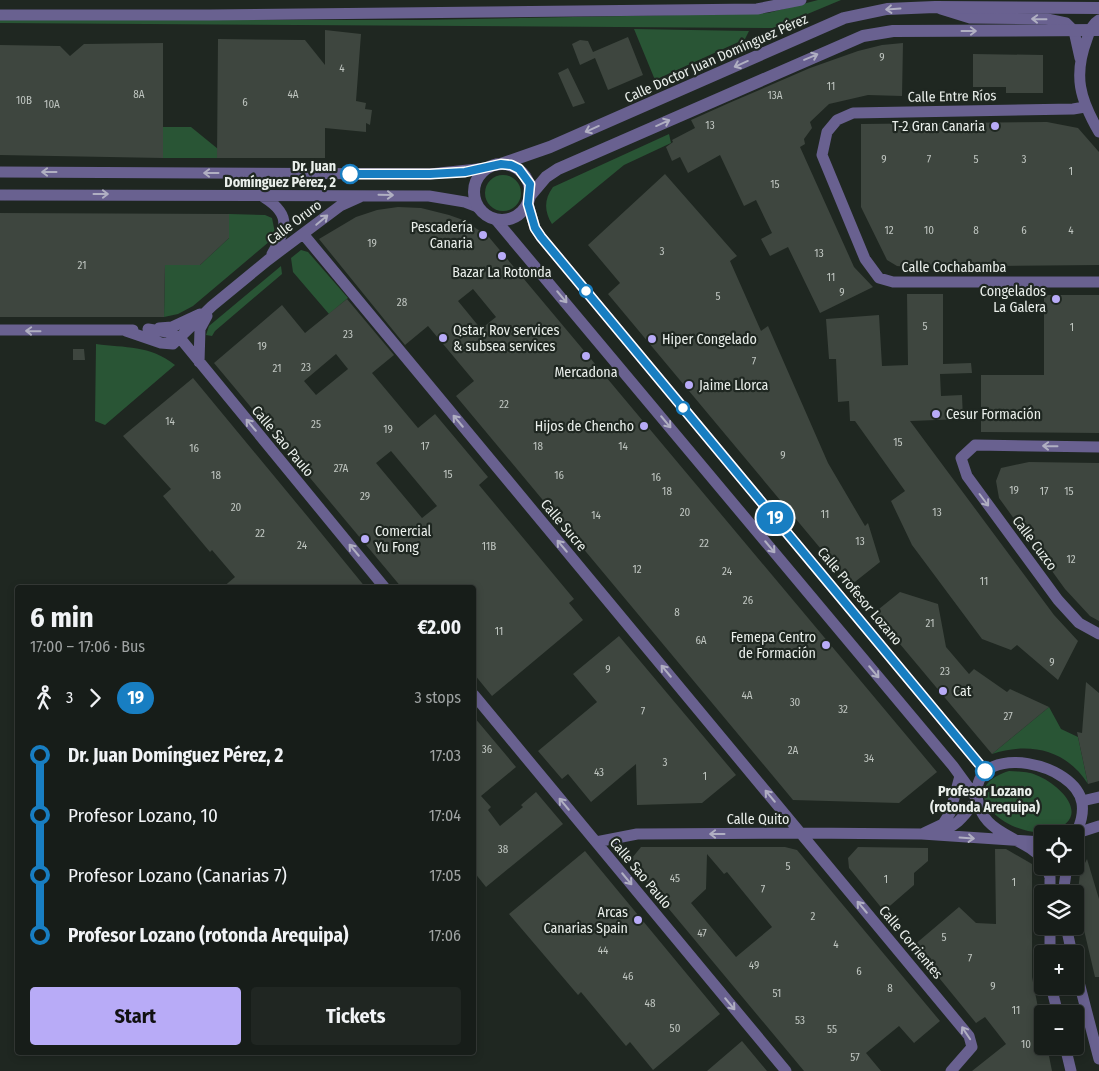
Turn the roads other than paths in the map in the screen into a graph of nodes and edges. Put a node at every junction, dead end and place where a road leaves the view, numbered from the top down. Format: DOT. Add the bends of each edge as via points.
graph roads {
  1 [pos="801,0"];
  2 [pos="935,8"];
  3 [pos="1099,8"];
  4 [pos="0,15"];
  5 [pos="1099,20"];
  6 [pos="1058,31"];
  7 [pos="1074,31"];
  8 [pos="1096,31"];
  9 [pos="1080,58"];
  10 [pos="1085,107"];
  11 [pos="827,132"];
  12 [pos="1099,132"];
  13 [pos="501,164"];
  14 [pos="487,168"];
  15 [pos="0,172"];
  16 [pos="258,194"];
  17 [pos="0,195"];
  18 [pos="364,195"];
  19 [pos="529,200"];
  20 [pos="478,207"];
  21 [pos="496,220"];
  22 [pos="304,235"];
  23 [pos="268,260"];
  24 [pos="1099,282"];
  25 [pos="212,306"];
  26 [pos="148,329"];
  27 [pos="0,330"];
  28 [pos="126,331"];
  29 [pos="180,338"];
  30 [pos="199,362"];
  31 [pos="1099,447"];
  32 [pos="383,585"];
  33 [pos="1099,634"];
  34 [pos="476,697"];
  35 [pos="985,771"];
  36 [pos="960,776"];
  37 [pos="1099,797"];
  38 [pos="977,799"];
  39 [pos="1082,801"];
  40 [pos="1079,825"];
  41 [pos="1099,826"];
  42 [pos="1084,831"];
  43 [pos="801,833"];
  44 [pos="922,834"];
  45 [pos="1012,839"];
  46 [pos="1034,841"];
  47 [pos="596,842"];
  48 [pos="1034,854"];
  49 [pos="1082,995"];
  50 [pos="1067,1055"];
  51 [pos="1099,1059"];
  52 [pos="786,1071"];
  53 [pos="951,1071"];
  54 [pos="1071,1071"];
  1 -- 4 [label="street" via="757,9"];
  2 -- 3 [label="street, Calle Doctor Juan Domínguez Pérez"];
  7 -- 2 [label="street, one-way" via="1066,23 1047,18 970,18"];
  2 -- 13 [label="street, Calle Doctor Juan Domínguez Pérez, one-way" via="886,9 844,18 550,147"];
  5 -- 8 [label="street" via="1094,23"];
  6 -- 7 [label="street"];
  6 -- 9 [label="street" via="1068,37"];
  19 -- 6 [label="street, one-way" via="546,177 558,169 863,36 894,31"];
  7 -- 8 [label="street"];
  7 -- 9 [label="street"];
  8 -- 9 [label="street"];
  9 -- 10 [label="street" via="1080,90"];
  10 -- 11 [label="street, Calle Entre Ríos" via="853,113 837,120"];
  10 -- 12 [label="street"];
  11 -- 24 [label="street, Calle Cochabamba" via="822,155 864,260 879,278 893,282"];
  13 -- 14 [label="street"];
  13 -- 19 [label="street" via="511,165 526,176 530,184"];
  14 -- 15 [label="street, one-way" via="430,174"];
  14 -- 20 [label="street" via="474,190"];
  17 -- 16 [label="street, one-way"];
  16 -- 18 [label="street"];
  16 -- 23 [label="street, Calle Oruro" via="275,204 284,221 284,235"];
  18 -- 20 [label="street, one-way" via="429,196"];
  22 -- 18 [label="street, Calle Oruro, one-way" via="340,206"];
  19 -- 21 [label="street" via="523,212 515,218"];
  19 -- 35 [label="street, Calle Profesor Lozano" via="535,228 541,237"];
  20 -- 21 [label="street"];
  21 -- 36 [label="street, one-way"];
  22 -- 23 [label="street, Calle Oruro"];
  43 -- 22 [label="street, Calle Sucre, one-way"];
  23 -- 25 [label="street, Calle Oruro"];
  25 -- 26 [label="street, Calle Oruro" via="172,327"];
  25 -- 29 [label="street, Calle Oruro"];
  25 -- 30 [label="street, Calle Oruro" via="200,329"];
  26 -- 28 [label="street, Calle Oruro"];
  26 -- 29 [label="street"];
  28 -- 27 [label="street, one-way"];
  28 -- 29 [label="street" via="161,343 173,344"];
  29 -- 30 [label="street, Calle Sao Paulo"];
  32 -- 30 [label="street, Calle Sao Paulo, one-way"];
  31 -- 33 [label="street, Calle Cuzco, one-way" via="975,445 962,458 966,476 1058,600 1079,623"];
  47 -- 34 [label="street, Calle Sao Paulo, one-way"];
  35 -- 38 [label="street" via="978,780"];
  35 -- 39 [label="street" via="1011,763 1030,763 1061,776 1078,791"];
  36 -- 38 [label="street"];
  36 -- 44 [label="street, Calle Quito" via="950,812 943,824"];
  37 -- 39 [label="street"];
  38 -- 44 [label="street, Calle Quito" via="962,820 947,830"];
  38 -- 45 [label="street" via="982,814"];
  39 -- 40 [label="street"];
  41 -- 42 [label="street"];
  43 -- 44 [label="street, Calle Quito"];
  43 -- 47 [label="street, Calle Quito, one-way" via="637,834"];
  53 -- 43 [label="street, Calle Corrientes, one-way" via="972,1047 969,1036"];
  44 -- 45 [label="street, Calle Quito, one-way"];
  45 -- 46 [label="street, Calle Quito"];
  45 -- 48 [label="street"];
  47 -- 52 [label="street, Calle Sao Paulo, one-way"];
  49 -- 51 [label="street"];
  50 -- 54 [label="street"];
}
